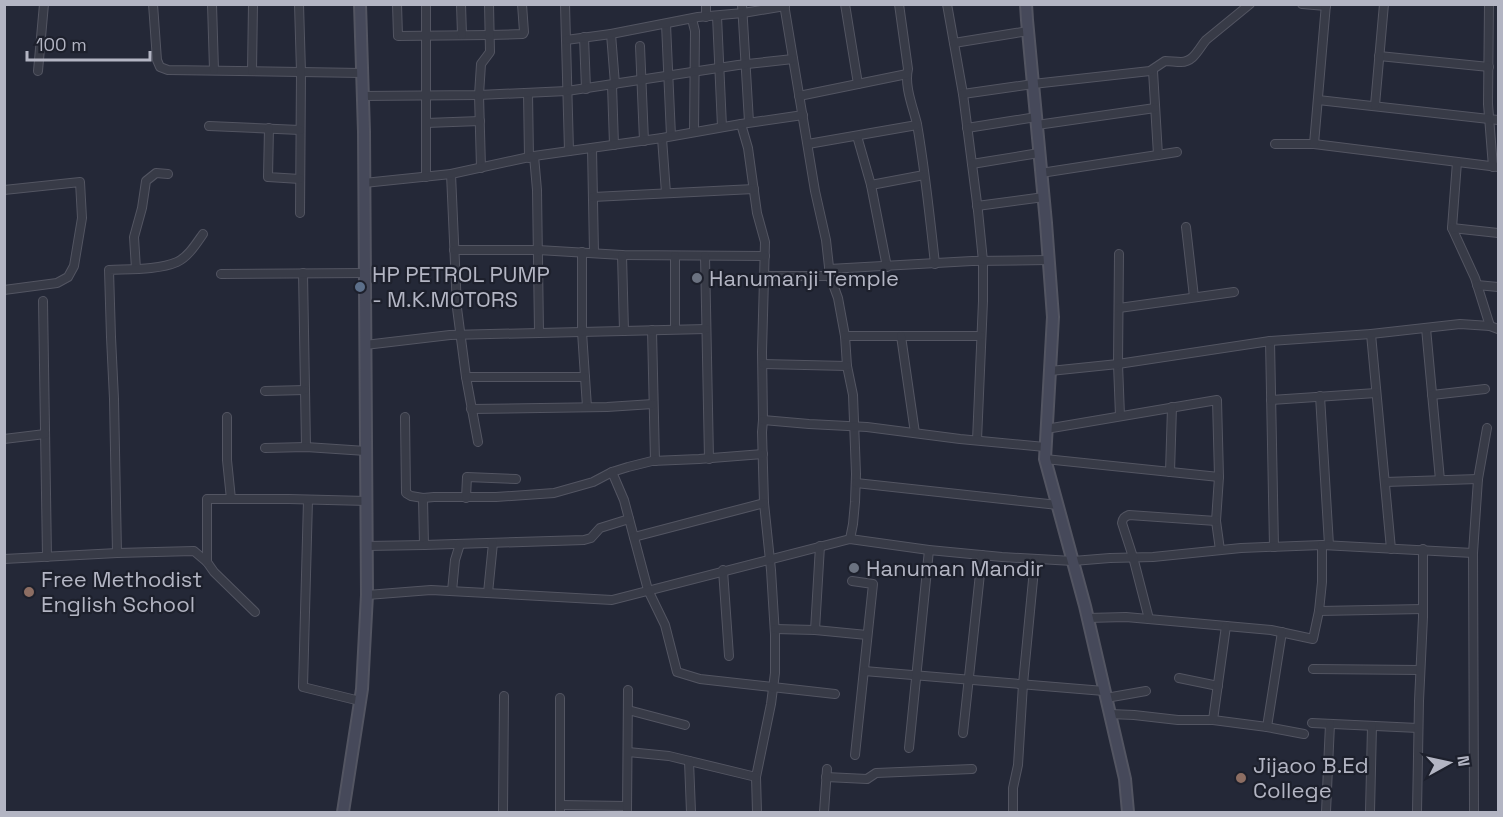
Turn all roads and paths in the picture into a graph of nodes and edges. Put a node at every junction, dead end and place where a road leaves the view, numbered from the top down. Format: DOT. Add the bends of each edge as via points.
graph roads {
  1 [pos="44,4"];
  2 [pos="153,4"];
  3 [pos="212,4"];
  4 [pos="253,4"];
  5 [pos="299,4"];
  6 [pos="360,4"];
  7 [pos="398,4"];
  8 [pos="426,4"];
  9 [pos="461,4"];
  10 [pos="489,4"];
  11 [pos="522,4"];
  12 [pos="565,4"];
  13 [pos="706,4"];
  14 [pos="742,4"];
  15 [pos="844,4"];
  16 [pos="898,4"];
  17 [pos="947,4"];
  18 [pos="1026,4"];
  19 [pos="1250,4"];
  20 [pos="1302,4"];
  21 [pos="1384,4"];
  22 [pos="1490,4"];
  23 [pos="784,5"];
  24 [pos="1326,5"];
  25 [pos="743,14"];
  26 [pos="717,16"];
  27 [pos="706,17"];
  28 [pos="692,19"];
  29 [pos="666,24"];
  30 [pos="1028,31"];
  31 [pos="611,34"];
  32 [pos="425,35"];
  33 [pos="462,35"];
  34 [pos="489,35"];
  35 [pos="584,37"];
  36 [pos="566,40"];
  37 [pos="954,44"];
  38 [pos="640,46"];
  39 [pos="1379,56"];
  40 [pos="793,59"];
  41 [pos="746,64"];
  42 [pos="719,67"];
  43 [pos="1489,67"];
  44 [pos="214,70"];
  45 [pos="1153,70"];
  46 [pos="38,71"];
  47 [pos="252,71"];
  48 [pos="695,71"];
  49 [pos="301,72"];
  50 [pos="362,73"];
  51 [pos="907,74"];
  52 [pos="668,76"];
  53 [pos="641,80"];
  54 [pos="614,84"];
  55 [pos="858,84"];
  56 [pos="1033,84"];
  57 [pos="586,89"];
  58 [pos="567,91"];
  59 [pos="528,93"];
  60 [pos="963,94"];
  61 [pos="425,95"];
  62 [pos="479,95"];
  63 [pos="362,96"];
  64 [pos="799,96"];
  65 [pos="1318,100"];
  66 [pos="1375,105"];
  67 [pos="1155,108"];
  68 [pos="803,115"];
  69 [pos="1489,119"];
  70 [pos="1498,120"];
  71 [pos="480,121"];
  72 [pos="1036,121"];
  73 [pos="426,123"];
  74 [pos="745,123"];
  75 [pos="917,125"];
  76 [pos="209,126"];
  77 [pos="722,127"];
  78 [pos="269,128"];
  79 [pos="967,128"];
  80 [pos="300,130"];
  81 [pos="694,132"];
  82 [pos="857,135"];
  83 [pos="671,136"];
  84 [pos="662,138"];
  85 [pos="644,141"];
  86 [pos="808,144"];
  87 [pos="1275,144"];
  88 [pos="1314,144"];
  89 [pos="614,145"];
  90 [pos="591,148"];
  91 [pos="569,151"];
  92 [pos="1177,152"];
  93 [pos="1039,153"];
  94 [pos="1158,155"];
  95 [pos="532,157"];
  96 [pos="1457,162"];
  97 [pos="972,164"];
  98 [pos="1496,167"];
  99 [pos="481,168"];
  100 [pos="1041,173"];
  101 [pos="168,174"];
  102 [pos="452,174"];
  103 [pos="924,175"];
  104 [pos="426,177"];
  105 [pos="300,179"];
  106 [pos="364,183"];
  107 [pos="871,185"];
  108 [pos="754,189"];
  109 [pos="4,190"];
  110 [pos="666,193"];
  111 [pos="1044,197"];
  112 [pos="593,198"];
  113 [pos="977,206"];
  114 [pos="300,213"];
  115 [pos="1186,227"];
  116 [pos="1452,228"];
  117 [pos="1498,233"];
  118 [pos="202,234"];
  119 [pos="454,250"];
  120 [pos="538,250"];
  121 [pos="582,252"];
  122 [pos="594,253"];
  123 [pos="1119,254"];
  124 [pos="622,255"];
  125 [pos="675,255"];
  126 [pos="705,256"];
  127 [pos="765,256"];
  128 [pos="1049,260"];
  129 [pos="983,261"];
  130 [pos="935,264"];
  131 [pos="887,267"];
  132 [pos="136,269"];
  133 [pos="303,273"];
  134 [pos="365,273"];
  135 [pos="830,273"];
  136 [pos="221,274"];
  137 [pos="765,276"];
  138 [pos="1478,285"];
  139 [pos="1498,287"];
  140 [pos="4,290"];
  141 [pos="1234,292"];
  142 [pos="1194,297"];
  143 [pos="43,301"];
  144 [pos="1119,308"];
  145 [pos="1490,326"];
  146 [pos="1426,327"];
  147 [pos="706,328"];
  148 [pos="675,329"];
  149 [pos="1498,329"];
  150 [pos="652,330"];
  151 [pos="624,331"];
  152 [pos="539,332"];
  153 [pos="582,332"];
  154 [pos="1371,334"];
  155 [pos="460,335"];
  156 [pos="844,336"];
  157 [pos="901,336"];
  158 [pos="981,336"];
  159 [pos="1270,341"];
  160 [pos="365,345"];
  161 [pos="763,364"];
  162 [pos="1118,364"];
  163 [pos="847,366"];
  164 [pos="1050,371"];
  165 [pos="466,377"];
  166 [pos="585,377"];
  167 [pos="1485,389"];
  168 [pos="305,390"];
  169 [pos="265,391"];
  170 [pos="1376,393"];
  171 [pos="1432,395"];
  172 [pos="1320,396"];
  173 [pos="1271,400"];
  174 [pos="653,404"];
  175 [pos="587,407"];
  176 [pos="1172,407"];
  177 [pos="471,409"];
  178 [pos="1120,416"];
  179 [pos="227,417"];
  180 [pos="405,417"];
  181 [pos="763,420"];
  182 [pos="855,426"];
  183 [pos="1486,428"];
  184 [pos="1046,429"];
  185 [pos="915,433"];
  186 [pos="45,435"];
  187 [pos="4,439"];
  188 [pos="977,440"];
  189 [pos="478,442"];
  190 [pos="306,447"];
  191 [pos="1045,447"];
  192 [pos="266,448"];
  193 [pos="366,451"];
  194 [pos="763,454"];
  195 [pos="709,459"];
  196 [pos="1045,459"];
  197 [pos="655,461"];
  198 [pos="612,472"];
  199 [pos="1170,472"];
  200 [pos="1219,477"];
  201 [pos="516,479"];
  202 [pos="1478,479"];
  203 [pos="1440,480"];
  204 [pos="1384,482"];
  205 [pos="856,483"];
  206 [pos="423,498"];
  207 [pos="466,498"];
  208 [pos="231,499"];
  209 [pos="308,500"];
  210 [pos="367,501"];
  211 [pos="764,503"];
  212 [pos="1058,505"];
  213 [pos="629,519"];
  214 [pos="1216,521"];
  215 [pos="634,537"];
  216 [pos="850,539"];
  217 [pos="493,543"];
  218 [pos="460,544"];
  219 [pos="424,545"];
  220 [pos="1326,545"];
  221 [pos="367,546"];
  222 [pos="820,546"];
  223 [pos="1274,547"];
  224 [pos="1391,549"];
  225 [pos="1423,549"];
  226 [pos="929,550"];
  227 [pos="1220,550"];
  228 [pos="117,553"];
  229 [pos="1473,553"];
  230 [pos="982,555"];
  231 [pos="47,557"];
  232 [pos="1133,557"];
  233 [pos="4,559"];
  234 [pos="1035,559"];
  235 [pos="769,560"];
  236 [pos="1072,561"];
  237 [pos="207,562"];
  238 [pos="723,570"];
  239 [pos="852,581"];
  240 [pos="648,590"];
  241 [pos="452,591"];
  242 [pos="488,592"];
  243 [pos="367,595"];
  244 [pos="1423,609"];
  245 [pos="1319,611"];
  246 [pos="255,612"];
  247 [pos="1088,618"];
  248 [pos="1149,619"];
  249 [pos="1226,626"];
  250 [pos="774,629"];
  251 [pos="815,630"];
  252 [pos="1282,632"];
  253 [pos="867,635"];
  254 [pos="729,656"];
  255 [pos="1313,669"];
  256 [pos="1420,670"];
  257 [pos="864,671"];
  258 [pos="917,675"];
  259 [pos="1179,678"];
  260 [pos="968,680"];
  261 [pos="1023,684"];
  262 [pos="773,686"];
  263 [pos="1218,686"];
  264 [pos="628,690"];
  265 [pos="1146,691"];
  266 [pos="835,694"];
  267 [pos="1105,694"];
  268 [pos="504,696"];
  269 [pos="560,698"];
  270 [pos="360,701"];
  271 [pos="628,710"];
  272 [pos="1110,714"];
  273 [pos="1213,720"];
  274 [pos="1312,723"];
  275 [pos="1330,724"];
  276 [pos="685,725"];
  277 [pos="1372,726"];
  278 [pos="1267,727"];
  279 [pos="1418,728"];
  280 [pos="963,733"];
  281 [pos="1304,734"];
  282 [pos="909,748"];
  283 [pos="628,752"];
  284 [pos="855,755"];
  285 [pos="689,761"];
  286 [pos="972,770"];
  287 [pos="756,777"];
  288 [pos="560,809"];
  289 [pos="627,809"];
  290 [pos="343,813"];
  291 [pos="502,813"];
  292 [pos="691,813"];
  293 [pos="757,813"];
  294 [pos="824,813"];
  295 [pos="1013,813"];
  296 [pos="1128,813"];
  297 [pos="1326,813"];
  298 [pos="1370,813"];
  299 [pos="1417,813"];
  300 [pos="1474,813"];
  1 -- 46 [label="street"];
  2 -- 44 [label="street" via="160,66 168,70"];
  3 -- 44 [label="street"];
  4 -- 47 [label="street"];
  5 -- 49 [label="street"];
  6 -- 50 [label="street"];
  7 -- 32 [label="street" via="398,36"];
  8 -- 32 [label="street"];
  9 -- 33 [label="street"];
  10 -- 34 [label="street"];
  11 -- 34 [label="street" via="523,33"];
  12 -- 36 [label="street"];
  13 -- 27 [label="street"];
  14 -- 25 [label="street"];
  15 -- 55 [label="street"];
  16 -- 51 [label="street"];
  17 -- 37 [label="street"];
  18 -- 30 [label="street"];
  19 -- 45 [label="street" via="1206,40 1188,61 1165,61"];
  20 -- 24 [label="street"];
  21 -- 39 [label="street"];
  22 -- 43 [label="street"];
  23 -- 25 [label="street"];
  23 -- 40 [label="street"];
  24 -- 65 [label="street"];
  25 -- 26 [label="street"];
  25 -- 41 [label="street"];
  26 -- 27 [label="street"];
  26 -- 42 [label="street"];
  27 -- 28 [label="street"];
  28 -- 29 [label="street"];
  28 -- 48 [label="street"];
  29 -- 31 [label="street"];
  29 -- 52 [label="street"];
  30 -- 37 [label="street"];
  30 -- 56 [label="street"];
  31 -- 35 [label="street"];
  31 -- 54 [label="street"];
  32 -- 33 [label="street"];
  32 -- 61 [label="street"];
  33 -- 34 [label="street"];
  34 -- 62 [label="street" via="490,52 482,62"];
  35 -- 36 [label="street"];
  35 -- 57 [label="street"];
  36 -- 58 [label="street"];
  37 -- 60 [label="street"];
  38 -- 53 [label="street"];
  39 -- 43 [label="street"];
  39 -- 66 [label="street"];
  40 -- 41 [label="street"];
  40 -- 64 [label="street"];
  41 -- 42 [label="street"];
  41 -- 74 [label="street"];
  42 -- 48 [label="street"];
  42 -- 77 [label="street"];
  43 -- 69 [label="street"];
  44 -- 47 [label="street"];
  45 -- 56 [label="street"];
  45 -- 67 [label="street"];
  47 -- 49 [label="street"];
  48 -- 52 [label="street"];
  48 -- 81 [label="street"];
  49 -- 50 [label="street"];
  49 -- 80 [label="street"];
  50 -- 63 [label="street"];
  51 -- 55 [label="street"];
  51 -- 75 [label="street"];
  52 -- 53 [label="street"];
  52 -- 83 [label="street"];
  53 -- 54 [label="street"];
  53 -- 85 [label="street"];
  54 -- 57 [label="street"];
  54 -- 89 [label="street"];
  55 -- 64 [label="street"];
  56 -- 60 [label="street"];
  56 -- 72 [label="street"];
  57 -- 58 [label="street"];
  58 -- 59 [label="street"];
  58 -- 91 [label="street"];
  59 -- 62 [label="street"];
  59 -- 95 [label="street"];
  60 -- 79 [label="street"];
  61 -- 62 [label="street"];
  61 -- 63 [label="street"];
  61 -- 73 [label="street"];
  62 -- 71 [label="street"];
  63 -- 106 [label="street"];
  64 -- 68 [label="street"];
  65 -- 66 [label="street"];
  65 -- 88 [label="street"];
  66 -- 69 [label="street"];
  67 -- 72 [label="street"];
  67 -- 94 [label="street"];
  68 -- 74 [label="street"];
  68 -- 86 [label="street"];
  69 -- 70 [label="street"];
  69 -- 98 [label="street"];
  71 -- 73 [label="street"];
  71 -- 99 [label="street"];
  72 -- 79 [label="street"];
  72 -- 93 [label="street"];
  73 -- 104 [label="street"];
  74 -- 77 [label="street"];
  74 -- 108 [label="street"];
  75 -- 82 [label="street"];
  75 -- 103 [label="street"];
  76 -- 78 [label="street"];
  77 -- 81 [label="street"];
  78 -- 80 [label="street"];
  78 -- 105 [label="street" via="268,177"];
  79 -- 97 [label="street"];
  80 -- 105 [label="street"];
  81 -- 83 [label="street"];
  82 -- 86 [label="street"];
  82 -- 107 [label="street"];
  83 -- 84 [label="street"];
  84 -- 85 [label="street"];
  84 -- 110 [label="street"];
  85 -- 89 [label="street"];
  86 -- 135 [label="street"];
  87 -- 88 [label="street"];
  88 -- 96 [label="street"];
  89 -- 90 [label="street"];
  90 -- 91 [label="street"];
  90 -- 112 [label="street"];
  91 -- 95 [label="street"];
  92 -- 94 [label="street"];
  93 -- 97 [label="street"];
  93 -- 100 [label="street"];
  94 -- 100 [label="street"];
  95 -- 99 [label="street"];
  95 -- 120 [label="street"];
  96 -- 98 [label="street"];
  96 -- 116 [label="street"];
  97 -- 113 [label="street"];
  99 -- 102 [label="street"];
  100 -- 111 [label="street"];
  101 -- 132 [label="street" via="156,172 146,181 134,237"];
  102 -- 104 [label="street"];
  102 -- 119 [label="street"];
  103 -- 107 [label="street"];
  103 -- 130 [label="street"];
  104 -- 106 [label="street"];
  105 -- 114 [label="street"];
  106 -- 134 [label="street"];
  107 -- 131 [label="street"];
  108 -- 110 [label="street"];
  108 -- 127 [label="street"];
  109 -- 140 [label="street" via="80,182 82,218 74,266 68,277 57,283"];
  110 -- 112 [label="street"];
  111 -- 113 [label="street"];
  111 -- 128 [label="street"];
  112 -- 122 [label="street"];
  113 -- 129 [label="street"];
  115 -- 142 [label="street"];
  116 -- 117 [label="street"];
  116 -- 138 [label="street"];
  118 -- 132 [label="street" via="195,247 177,262"];
  119 -- 120 [label="street"];
  119 -- 155 [label="street"];
  120 -- 121 [label="street"];
  120 -- 152 [label="street"];
  121 -- 122 [label="street"];
  121 -- 153 [label="street"];
  122 -- 124 [label="street"];
  123 -- 144 [label="street"];
  124 -- 125 [label="street"];
  124 -- 151 [label="street"];
  125 -- 126 [label="street"];
  125 -- 148 [label="street"];
  126 -- 127 [label="street"];
  126 -- 147 [label="street"];
  127 -- 137 [label="street"];
  128 -- 129 [label="street"];
  128 -- 164 [label="street" via="1053,317"];
  129 -- 130 [label="street"];
  129 -- 158 [label="street"];
  130 -- 131 [label="street"];
  131 -- 135 [label="street"];
  132 -- 228 [label="street" via="109,270"];
  133 -- 134 [label="street"];
  133 -- 136 [label="street"];
  133 -- 168 [label="street"];
  134 -- 160 [label="street"];
  135 -- 137 [label="street"];
  135 -- 156 [label="street"];
  137 -- 161 [label="street"];
  138 -- 139 [label="street"];
  138 -- 145 [label="street"];
  141 -- 142 [label="street"];
  142 -- 144 [label="street"];
  143 -- 186 [label="street"];
  144 -- 162 [label="street"];
  145 -- 146 [label="street"];
  145 -- 149 [label="street"];
  146 -- 154 [label="street"];
  146 -- 171 [label="street"];
  147 -- 148 [label="street"];
  147 -- 195 [label="street"];
  148 -- 150 [label="street"];
  150 -- 151 [label="street"];
  150 -- 174 [label="street"];
  151 -- 153 [label="street"];
  152 -- 153 [label="street"];
  152 -- 155 [label="street"];
  153 -- 166 [label="street"];
  154 -- 159 [label="street"];
  154 -- 170 [label="street"];
  155 -- 160 [label="street"];
  155 -- 165 [label="street"];
  156 -- 157 [label="street"];
  156 -- 163 [label="street"];
  157 -- 158 [label="street"];
  157 -- 185 [label="street"];
  158 -- 188 [label="street"];
  159 -- 162 [label="street"];
  159 -- 173 [label="street"];
  160 -- 193 [label="street"];
  161 -- 163 [label="street"];
  161 -- 181 [label="street"];
  162 -- 164 [label="street"];
  162 -- 178 [label="street"];
  163 -- 182 [label="street"];
  164 -- 184 [label="street"];
  165 -- 166 [label="street"];
  165 -- 177 [label="street"];
  166 -- 175 [label="street"];
  167 -- 171 [label="street"];
  168 -- 169 [label="street"];
  168 -- 190 [label="street"];
  170 -- 172 [label="street"];
  170 -- 204 [label="street"];
  171 -- 203 [label="street"];
  172 -- 173 [label="street"];
  172 -- 220 [label="street"];
  173 -- 223 [label="street"];
  174 -- 175 [label="street"];
  174 -- 197 [label="street"];
  175 -- 177 [label="street"];
  176 -- 178 [label="street"];
  176 -- 199 [label="street"];
  176 -- 200 [label="street" via="1216,400"];
  177 -- 189 [label="street"];
  178 -- 184 [label="street"];
  179 -- 208 [label="street"];
  180 -- 206 [label="street" via="406,493"];
  181 -- 182 [label="street"];
  181 -- 194 [label="street"];
  182 -- 185 [label="street"];
  182 -- 205 [label="street"];
  183 -- 202 [label="street"];
  184 -- 191 [label="street"];
  185 -- 188 [label="street"];
  186 -- 187 [label="street"];
  186 -- 231 [label="street"];
  188 -- 191 [label="street"];
  190 -- 192 [label="street"];
  190 -- 193 [label="street"];
  191 -- 196 [label="street"];
  193 -- 210 [label="street"];
  194 -- 195 [label="street"];
  194 -- 211 [label="street"];
  195 -- 197 [label="street"];
  196 -- 199 [label="street"];
  196 -- 212 [label="street"];
  197 -- 198 [label="street"];
  198 -- 207 [label="street" via="554,493"];
  198 -- 213 [label="street"];
  199 -- 200 [label="street"];
  200 -- 214 [label="street"];
  201 -- 207 [label="street" via="467,477"];
  202 -- 203 [label="street"];
  202 -- 229 [label="street"];
  203 -- 204 [label="street"];
  204 -- 224 [label="street"];
  205 -- 212 [label="street"];
  205 -- 216 [label="street"];
  206 -- 207 [label="street"];
  206 -- 219 [label="street"];
  208 -- 209 [label="street"];
  208 -- 237 [label="street" via="207,499"];
  209 -- 210 [label="street"];
  209 -- 270 [label="street" via="303,687"];
  210 -- 221 [label="street"];
  211 -- 215 [label="street"];
  211 -- 235 [label="street"];
  212 -- 236 [label="street"];
  213 -- 215 [label="street"];
  213 -- 217 [label="street" via="600,528 585,540"];
  214 -- 227 [label="street"];
  214 -- 232 [label="street" via="1125,516 1122,524"];
  215 -- 240 [label="street"];
  216 -- 222 [label="street"];
  216 -- 226 [label="street"];
  217 -- 218 [label="street"];
  217 -- 242 [label="street"];
  218 -- 219 [label="street"];
  218 -- 241 [label="street"];
  219 -- 221 [label="street"];
  220 -- 223 [label="street"];
  220 -- 224 [label="street"];
  220 -- 245 [label="street"];
  221 -- 243 [label="street"];
  222 -- 235 [label="street"];
  222 -- 251 [label="street"];
  223 -- 227 [label="street"];
  224 -- 225 [label="street"];
  225 -- 229 [label="street"];
  225 -- 244 [label="street"];
  226 -- 230 [label="street"];
  226 -- 258 [label="street"];
  227 -- 232 [label="street"];
  228 -- 231 [label="street"];
  228 -- 237 [label="street" via="194,551"];
  229 -- 300 [label="street"];
  230 -- 234 [label="street"];
  230 -- 260 [label="street"];
  231 -- 233 [label="street"];
  232 -- 236 [label="street"];
  232 -- 248 [label="street"];
  234 -- 236 [label="street"];
  234 -- 261 [label="street"];
  235 -- 238 [label="street"];
  235 -- 250 [label="street"];
  236 -- 247 [label="street"];
  237 -- 246 [label="street"];
  238 -- 240 [label="street"];
  238 -- 254 [label="street"];
  239 -- 253 [label="street" via="873,584"];
  240 -- 242 [label="street" via="612,600"];
  240 -- 262 [label="street" via="665,625 677,672 699,679"];
  241 -- 242 [label="street"];
  241 -- 243 [label="street"];
  243 -- 270 [label="street"];
  244 -- 245 [label="street"];
  244 -- 256 [label="street"];
  245 -- 252 [label="street" via="1313,639"];
  247 -- 248 [label="street"];
  247 -- 267 [label="street"];
  248 -- 249 [label="street"];
  249 -- 252 [label="street"];
  249 -- 263 [label="street"];
  250 -- 251 [label="street"];
  250 -- 262 [label="street"];
  251 -- 253 [label="street"];
  252 -- 278 [label="street"];
  253 -- 257 [label="street"];
  255 -- 256 [label="street"];
  256 -- 279 [label="street"];
  257 -- 258 [label="street"];
  257 -- 284 [label="street"];
  258 -- 260 [label="street"];
  258 -- 282 [label="street"];
  259 -- 263 [label="street"];
  260 -- 261 [label="street"];
  260 -- 280 [label="street"];
  261 -- 267 [label="street"];
  261 -- 295 [label="street"];
  262 -- 266 [label="street"];
  262 -- 287 [label="street"];
  263 -- 273 [label="street"];
  264 -- 271 [label="street"];
  265 -- 267 [label="street"];
  267 -- 272 [label="street"];
  268 -- 291 [label="street"];
  269 -- 288 [label="street"];
  270 -- 290 [label="street"];
  271 -- 276 [label="street"];
  271 -- 283 [label="street"];
  272 -- 273 [label="street"];
  272 -- 296 [label="street" via="1125,779"];
  273 -- 278 [label="street"];
  274 -- 275 [label="street"];
  275 -- 277 [label="street"];
  275 -- 297 [label="street"];
  277 -- 279 [label="street"];
  277 -- 298 [label="street"];
  278 -- 281 [label="street"];
  279 -- 299 [label="street"];
  283 -- 285 [label="street"];
  283 -- 289 [label="street"];
  285 -- 287 [label="street"];
  285 -- 292 [label="street"];
  286 -- 294 [label="street" via="876,773 867,779 827,773"];
  287 -- 293 [label="street"];
  288 -- 289 [label="street"];
}
